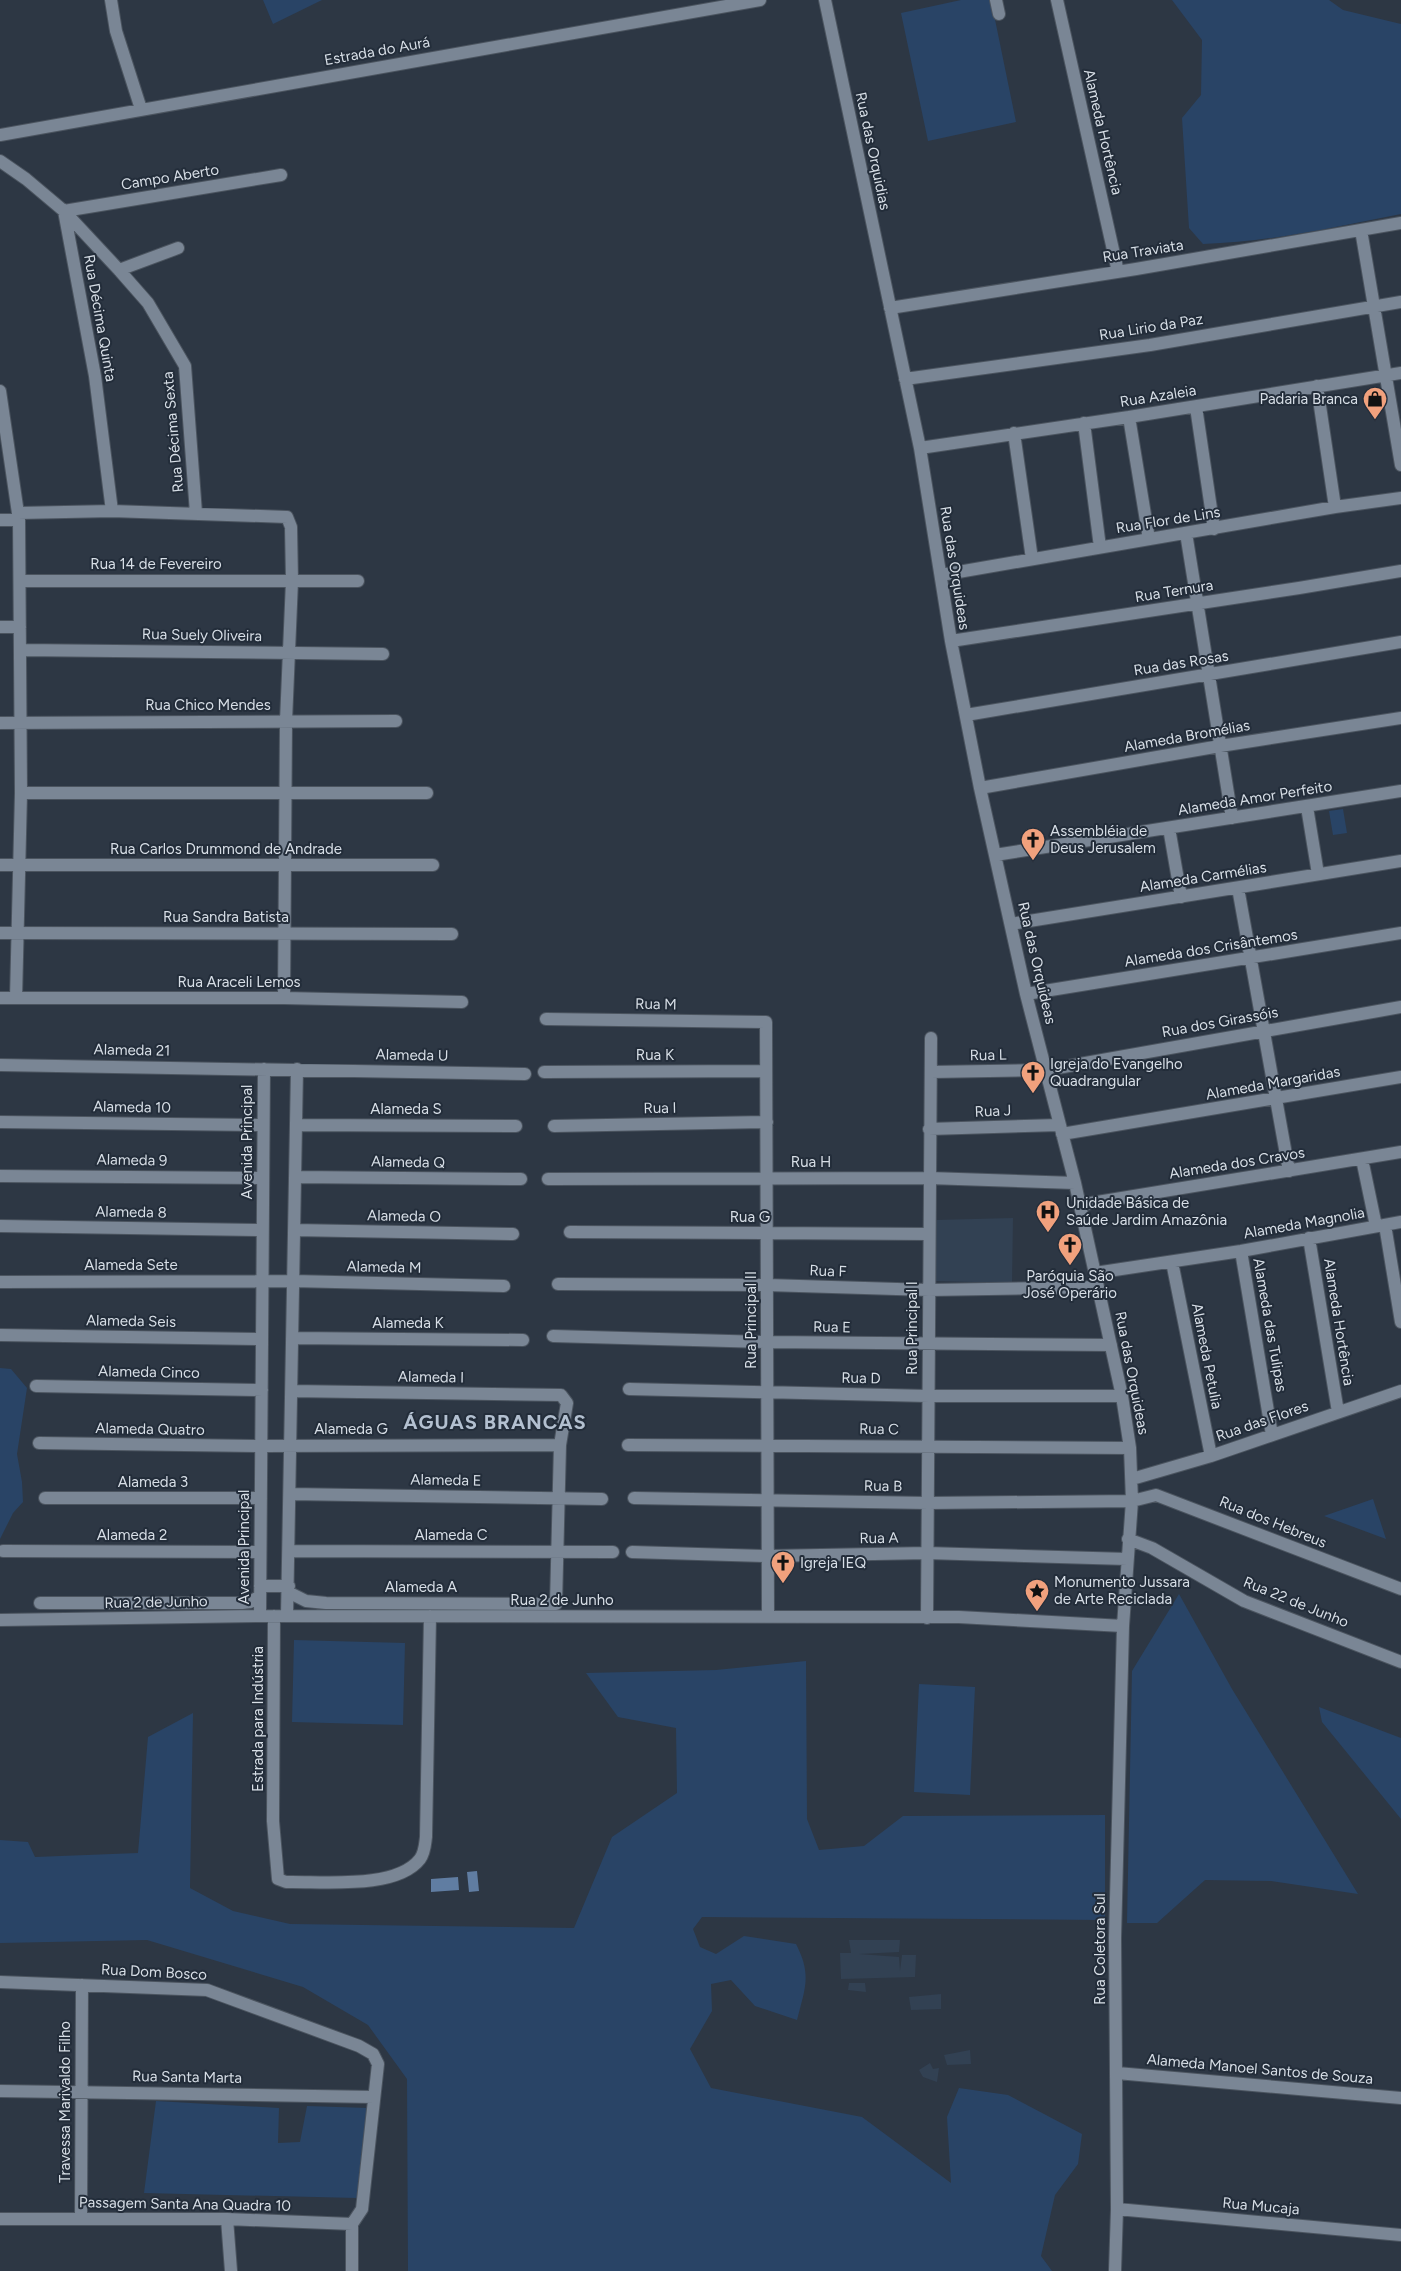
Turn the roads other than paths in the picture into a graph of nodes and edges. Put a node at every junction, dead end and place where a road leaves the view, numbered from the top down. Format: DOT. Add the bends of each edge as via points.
graph roads {
  1 [pos="110,0"];
  2 [pos="760,0"];
  3 [pos="825,0"];
  4 [pos="996,0"];
  5 [pos="1057,0"];
  6 [pos="999,14"];
  7 [pos="141,109"];
  8 [pos="0,135"];
  9 [pos="0,161"];
  10 [pos="281,175"];
  11 [pos="64,211"];
  12 [pos="1401,223"];
  13 [pos="1361,230"];
  14 [pos="178,248"];
  15 [pos="119,270"];
  16 [pos="1118,272"];
  17 [pos="1401,302"];
  18 [pos="1373,306"];
  19 [pos="890,308"];
  20 [pos="1401,373"];
  21 [pos="1386,376"];
  22 [pos="906,379"];
  23 [pos="1317,386"];
  24 [pos="0,390"];
  25 [pos="1196,407"];
  26 [pos="1129,418"];
  27 [pos="1084,423"];
  28 [pos="1014,433"];
  29 [pos="920,448"];
  30 [pos="1401,465"];
  31 [pos="1401,498"];
  32 [pos="1335,508"];
  33 [pos="112,512"];
  34 [pos="196,513"];
  35 [pos="19,517"];
  36 [pos="0,520"];
  37 [pos="1214,529"];
  38 [pos="1186,533"];
  39 [pos="1149,540"];
  40 [pos="1100,547"];
  41 [pos="1032,559"];
  42 [pos="1401,571"];
  43 [pos="941,575"];
  44 [pos="20,581"];
  45 [pos="292,581"];
  46 [pos="358,581"];
  47 [pos="1198,604"];
  48 [pos="0,626"];
  49 [pos="20,627"];
  50 [pos="951,641"];
  51 [pos="1401,642"];
  52 [pos="21,650"];
  53 [pos="288,652"];
  54 [pos="382,654"];
  55 [pos="1210,675"];
  56 [pos="966,715"];
  57 [pos="1401,718"];
  58 [pos="286,721"];
  59 [pos="396,721"];
  60 [pos="21,723"];
  61 [pos="0,724"];
  62 [pos="1220,746"];
  63 [pos="980,788"];
  64 [pos="286,792"];
  65 [pos="1401,792"];
  66 [pos="21,793"];
  67 [pos="428,793"];
  68 [pos="1307,807"];
  69 [pos="1232,818"];
  70 [pos="1169,828"];
  71 [pos="995,855"];
  72 [pos="1401,862"];
  73 [pos="286,864"];
  74 [pos="0,865"];
  75 [pos="433,865"];
  76 [pos="19,866"];
  77 [pos="1318,874"];
  78 [pos="1238,888"];
  79 [pos="1181,897"];
  80 [pos="1011,924"];
  81 [pos="0,933"];
  82 [pos="18,933"];
  83 [pos="285,933"];
  84 [pos="1401,933"];
  85 [pos="452,934"];
  86 [pos="1251,958"];
  87 [pos="1026,994"];
  88 [pos="0,998"];
  89 [pos="16,998"];
  90 [pos="284,998"];
  91 [pos="462,1002"];
  92 [pos="1401,1007"];
  93 [pos="546,1019"];
  94 [pos="766,1022"];
  95 [pos="1264,1030"];
  96 [pos="931,1038"];
  97 [pos="0,1064"];
  98 [pos="264,1069"];
  99 [pos="297,1069"];
  100 [pos="1046,1070"];
  101 [pos="766,1071"];
  102 [pos="544,1072"];
  103 [pos="931,1072"];
  104 [pos="526,1074"];
  105 [pos="1401,1078"];
  106 [pos="1276,1099"];
  107 [pos="0,1122"];
  108 [pos="767,1122"];
  109 [pos="263,1125"];
  110 [pos="296,1125"];
  111 [pos="516,1126"];
  112 [pos="554,1126"];
  113 [pos="929,1129"];
  114 [pos="1060,1129"];
  115 [pos="1401,1152"];
  116 [pos="1362,1159"];
  117 [pos="1289,1171"];
  118 [pos="0,1176"];
  119 [pos="295,1177"];
  120 [pos="263,1178"];
  121 [pos="548,1178"];
  122 [pos="767,1178"];
  123 [pos="929,1178"];
  124 [pos="521,1179"];
  125 [pos="1075,1183"];
  126 [pos="1079,1205"];
  127 [pos="1401,1222"];
  128 [pos="1380,1225"];
  129 [pos="0,1226"];
  130 [pos="262,1230"];
  131 [pos="294,1230"];
  132 [pos="570,1232"];
  133 [pos="513,1234"];
  134 [pos="767,1234"];
  135 [pos="929,1234"];
  136 [pos="1309,1238"];
  137 [pos="1241,1251"];
  138 [pos="1172,1262"];
  139 [pos="1095,1273"];
  140 [pos="262,1281"];
  141 [pos="293,1281"];
  142 [pos="0,1282"];
  143 [pos="558,1284"];
  144 [pos="767,1285"];
  145 [pos="504,1286"];
  146 [pos="1098,1287"];
  147 [pos="929,1290"];
  148 [pos="1401,1322"];
  149 [pos="0,1335"];
  150 [pos="553,1336"];
  151 [pos="292,1338"];
  152 [pos="262,1339"];
  153 [pos="523,1340"];
  154 [pos="767,1342"];
  155 [pos="928,1344"];
  156 [pos="1111,1345"];
  157 [pos="36,1386"];
  158 [pos="629,1389"];
  159 [pos="262,1390"];
  160 [pos="291,1391"];
  161 [pos="1401,1391"];
  162 [pos="768,1392"];
  163 [pos="928,1396"];
  164 [pos="1122,1396"];
  165 [pos="1338,1412"];
  166 [pos="1272,1435"];
  167 [pos="39,1443"];
  168 [pos="560,1445"];
  169 [pos="628,1445"];
  170 [pos="768,1445"];
  171 [pos="261,1446"];
  172 [pos="290,1446"];
  173 [pos="928,1446"];
  174 [pos="1130,1448"];
  175 [pos="1211,1456"];
  176 [pos="1132,1479"];
  177 [pos="290,1494"];
  178 [pos="558,1497"];
  179 [pos="45,1498"];
  180 [pos="261,1498"];
  181 [pos="634,1498"];
  182 [pos="602,1499"];
  183 [pos="768,1500"];
  184 [pos="1132,1501"];
  185 [pos="928,1503"];
  186 [pos="1128,1539"];
  187 [pos="4,1551"];
  188 [pos="288,1551"];
  189 [pos="260,1552"];
  190 [pos="558,1552"];
  191 [pos="613,1552"];
  192 [pos="632,1552"];
  193 [pos="927,1553"];
  194 [pos="768,1556"];
  195 [pos="1127,1559"];
  196 [pos="288,1589"];
  197 [pos="1401,1590"];
  198 [pos="260,1591"];
  199 [pos="40,1604"];
  200 [pos="260,1616"];
  201 [pos="274,1616"];
  202 [pos="287,1616"];
  203 [pos="430,1616"];
  204 [pos="768,1617"];
  205 [pos="927,1618"];
  206 [pos="0,1620"];
  207 [pos="1123,1626"];
  208 [pos="1401,1662"];
  209 [pos="0,1982"];
  210 [pos="82,1985"];
  211 [pos="1117,2073"];
  212 [pos="0,2090"];
  213 [pos="82,2092"];
  214 [pos="374,2097"];
  215 [pos="1401,2098"];
  216 [pos="1117,2209"];
  217 [pos="0,2218"];
  218 [pos="81,2219"];
  219 [pos="227,2219"];
  220 [pos="352,2224"];
  221 [pos="1401,2235"];
  222 [pos="231,2271"];
  223 [pos="352,2271"];
  224 [pos="1115,2271"];
  1 -- 7 [label="street" via="116,31"];
  2 -- 7 [label="street, Estrada do Aurá"];
  3 -- 19 [label="street, Rua das Orquidias"];
  4 -- 6 [label="street"];
  5 -- 16 [label="street, Alameda Hortência"];
  7 -- 8 [label="street, Estrada do Aurá"];
  9 -- 11 [label="street"];
  10 -- 11 [label="street, Campo Aberto"];
  11 -- 15 [label="street, Rua Décima Sexta"];
  11 -- 33 [label="street, Rua Décima Quinta" via="95,376"];
  12 -- 13 [label="street, Rua Traviata"];
  13 -- 16 [label="street, Rua Traviata"];
  13 -- 18 [label="street"];
  14 -- 15 [label="street"];
  15 -- 34 [label="street, Rua Décima Sexta" via="148,303 185,366"];
  16 -- 19 [label="street, Rua Traviata"];
  17 -- 18 [label="street, Rua Lirio da Paz"];
  18 -- 21 [label="street"];
  18 -- 22 [label="street, Rua Lirio da Paz" via="1150,344"];
  19 -- 22 [label="street, Rua das Orquideas"];
  20 -- 21 [label="street, Rua Azaleia"];
  21 -- 23 [label="street, Rua Azaleia"];
  21 -- 30 [label="street"];
  22 -- 29 [label="street, Rua das Orquideas"];
  23 -- 25 [label="street, Rua Azaleia"];
  23 -- 32 [label="street"];
  24 -- 35 [label="street"];
  25 -- 26 [label="street, Rua Azaleia"];
  25 -- 37 [label="street"];
  26 -- 27 [label="street, Rua Azaleia"];
  26 -- 39 [label="street"];
  27 -- 28 [label="street, Rua Azaleia"];
  27 -- 40 [label="street"];
  28 -- 29 [label="street, Rua Azaleia"];
  28 -- 41 [label="street"];
  29 -- 43 [label="street, Rua das Orquideas"];
  31 -- 32 [label="street, Rua Flor de Lins"];
  32 -- 37 [label="street, Rua Flor de Lins"];
  33 -- 34 [label="street"];
  33 -- 35 [label="street"];
  34 -- 45 [label="street" via="287,517 291,528"];
  35 -- 36 [label="street"];
  35 -- 44 [label="street"];
  37 -- 38 [label="street, Rua Flor de Lins"];
  38 -- 39 [label="street, Rua Flor de Lins"];
  38 -- 47 [label="street"];
  39 -- 40 [label="street, Rua Flor de Lins"];
  40 -- 41 [label="street, Rua Flor de Lins"];
  41 -- 43 [label="street, Rua Flor de Lins"];
  42 -- 47 [label="street, Rua Ternura"];
  43 -- 50 [label="street, Rua das Orquideas"];
  44 -- 45 [label="street, Rua 14 de Fevereiro"];
  44 -- 49 [label="street"];
  45 -- 46 [label="street"];
  45 -- 53 [label="street"];
  47 -- 50 [label="street, Rua Ternura"];
  47 -- 55 [label="street"];
  48 -- 49 [label="street"];
  49 -- 52 [label="street"];
  50 -- 56 [label="street, Rua das Orquideas"];
  51 -- 55 [label="street, Rua das Rosas"];
  52 -- 53 [label="street, Rua Suely Oliveira"];
  52 -- 60 [label="street"];
  53 -- 54 [label="street, Rua Suely Oliveira"];
  53 -- 58 [label="street"];
  55 -- 56 [label="street, Rua das Rosas"];
  55 -- 62 [label="street"];
  56 -- 63 [label="street, Rua das Orquideas"];
  57 -- 62 [label="street, Alameda Bromélias"];
  58 -- 59 [label="street, Rua Chico Mendes"];
  58 -- 60 [label="street, Rua Chico Mendes"];
  58 -- 64 [label="street"];
  60 -- 61 [label="street"];
  60 -- 66 [label="street"];
  62 -- 63 [label="street, Alameda Bromélias"];
  62 -- 69 [label="street"];
  63 -- 71 [label="street, Rua das Orquideas"];
  64 -- 66 [label="street"];
  64 -- 67 [label="street"];
  64 -- 73 [label="street"];
  65 -- 68 [label="street, Alameda Amor Perfeito"];
  66 -- 76 [label="street"];
  68 -- 69 [label="street, Alameda Amor Perfeito"];
  68 -- 77 [label="street"];
  69 -- 70 [label="street, Alameda Amor Perfeito"];
  70 -- 71 [label="street, Alameda Amor Perfeito"];
  70 -- 79 [label="street"];
  71 -- 80 [label="street, Rua das Orquideas"];
  72 -- 77 [label="street, Alameda Carmélias"];
  73 -- 75 [label="street, Rua Carlos Drummond de Andrade"];
  73 -- 76 [label="street, Rua Carlos Drummond de Andrade"];
  73 -- 83 [label="street"];
  74 -- 76 [label="street"];
  76 -- 82 [label="street"];
  77 -- 78 [label="street, Alameda Carmélias"];
  78 -- 79 [label="street, Alameda Carmélias"];
  78 -- 86 [label="street"];
  79 -- 80 [label="street, Alameda Carmélias"];
  80 -- 87 [label="street, Rua das Orquideas"];
  81 -- 82 [label="street, Rua Sandra Batista"];
  82 -- 83 [label="street, Rua Sandra Batista"];
  82 -- 89 [label="street"];
  83 -- 85 [label="street, Rua Sandra Batista"];
  83 -- 90 [label="street"];
  84 -- 86 [label="street, Alameda dos Crisântemos"];
  86 -- 87 [label="street, Alameda dos Crisântemos"];
  86 -- 95 [label="street"];
  87 -- 100 [label="street, Rua das Orquideas"];
  88 -- 89 [label="street, Rua Araceli Lemos"];
  89 -- 90 [label="street, Rua Araceli Lemos"];
  90 -- 91 [label="street, Rua Araceli Lemos"];
  92 -- 95 [label="street, Rua dos Girassóis"];
  93 -- 94 [label="street, Rua M"];
  94 -- 101 [label="street, Rua Principal II"];
  95 -- 100 [label="street, Rua dos Girassóis"];
  95 -- 106 [label="street"];
  96 -- 103 [label="street, Rua Principal I"];
  97 -- 98 [label="street, Alameda 21"];
  98 -- 99 [label="street, Avenida Principal"];
  98 -- 109 [label="street, Avenida Principal"];
  99 -- 104 [label="street, Alameda U"];
  99 -- 110 [label="street"];
  100 -- 103 [label="street, Rua L"];
  100 -- 114 [label="street, Rua das Orquideas"];
  101 -- 102 [label="street, Rua K"];
  101 -- 108 [label="street, Rua Principal II"];
  103 -- 113 [label="street, Rua Principal I"];
  105 -- 106 [label="street, Alameda Margaridas"];
  106 -- 114 [label="street, Alameda Margaridas"];
  106 -- 117 [label="street"];
  107 -- 109 [label="street, Alameda 10"];
  108 -- 112 [label="street, Rua I"];
  108 -- 122 [label="street, Rua Principal II"];
  109 -- 120 [label="street, Avenida Principal"];
  110 -- 111 [label="street, Alameda S"];
  110 -- 119 [label="street"];
  113 -- 114 [label="street, Rua J"];
  113 -- 123 [label="street, Rua Principal I"];
  114 -- 125 [label="street, Rua das Orquideas"];
  115 -- 116 [label="street, Alameda dos Cravos"];
  116 -- 117 [label="street, Alameda dos Cravos"];
  116 -- 128 [label="street"];
  117 -- 126 [label="street, Alameda dos Cravos"];
  118 -- 120 [label="street, Alameda 9"];
  119 -- 124 [label="street, Alameda Q"];
  119 -- 131 [label="street"];
  120 -- 130 [label="street, Avenida Principal"];
  121 -- 122 [label="street, Rua H"];
  122 -- 123 [label="street, Rua H"];
  122 -- 134 [label="street, Rua Principal II"];
  123 -- 125 [label="street, Rua H"];
  123 -- 135 [label="street, Rua Principal I"];
  125 -- 126 [label="street, Rua das Orquideas"];
  126 -- 139 [label="street, Rua das Orquideas"];
  127 -- 128 [label="street, Alameda Magnolia"];
  128 -- 136 [label="street, Alameda Magnolia"];
  128 -- 148 [label="street"];
  129 -- 130 [label="street, Alameda 8"];
  130 -- 140 [label="street, Avenida Principal"];
  131 -- 133 [label="street, Alameda O"];
  131 -- 141 [label="street"];
  132 -- 134 [label="street, Rua G"];
  134 -- 135 [label="street, Rua G"];
  134 -- 144 [label="street, Rua Principal II"];
  135 -- 147 [label="street, Rua Principal I"];
  136 -- 137 [label="street, Alameda Magnolia"];
  136 -- 165 [label="street, Alameda Hortência"];
  137 -- 138 [label="street, Alameda Magnolia"];
  137 -- 166 [label="street, Alameda das Tulipas"];
  138 -- 139 [label="street, Alameda Magnolia"];
  138 -- 175 [label="street, Alameda Petulia"];
  139 -- 146 [label="street, Rua das Orquideas"];
  140 -- 141 [label="street, Alameda M"];
  140 -- 142 [label="street, Alameda Sete"];
  140 -- 152 [label="street, Avenida Principal"];
  141 -- 145 [label="street, Alameda M"];
  141 -- 151 [label="street"];
  143 -- 144 [label="street, Rua F"];
  144 -- 147 [label="street, Rua F"];
  144 -- 154 [label="street, Rua Principal II"];
  146 -- 147 [label="street, Rua F"];
  146 -- 156 [label="street, Rua das Orquideas"];
  147 -- 155 [label="street, Rua Principal I"];
  149 -- 152 [label="street, Alameda Seis"];
  150 -- 154 [label="street, Rua E"];
  151 -- 153 [label="street, Alameda K"];
  151 -- 160 [label="street"];
  152 -- 159 [label="street, Avenida Principal"];
  154 -- 155 [label="street, Rua E"];
  154 -- 162 [label="street, Rua Principal II"];
  155 -- 156 [label="street, Rua E"];
  155 -- 163 [label="street, Rua Principal I"];
  156 -- 164 [label="street, Rua das Orquideas"];
  157 -- 159 [label="street, Alameda Cinco"];
  158 -- 162 [label="street, Rua D"];
  159 -- 171 [label="street, Avenida Principal"];
  160 -- 168 [label="street, Alameda I" via="561,1394 566,1402"];
  160 -- 172 [label="street"];
  161 -- 165 [label="street, Rua das Flores"];
  162 -- 163 [label="street, Rua D"];
  162 -- 170 [label="street, Rua Principal II"];
  163 -- 164 [label="street, Rua D"];
  163 -- 173 [label="street, Rua Principal I"];
  164 -- 174 [label="street, Rua das Orquideas"];
  165 -- 166 [label="street, Rua das Flores"];
  166 -- 175 [label="street, Rua das Flores"];
  167 -- 171 [label="street, Alameda Quatro"];
  168 -- 172 [label="street, Alameda G"];
  168 -- 178 [label="street"];
  169 -- 170 [label="street, Rua C"];
  170 -- 173 [label="street, Rua C"];
  170 -- 183 [label="street, Rua Principal II"];
  171 -- 172 [label="street, Alameda G"];
  171 -- 180 [label="street, Avenida Principal"];
  172 -- 177 [label="street"];
  173 -- 174 [label="street, Rua C"];
  173 -- 185 [label="street, Rua Principal I"];
  174 -- 176 [label="street, Rua das Orquideas"];
  175 -- 176 [label="street, Rua das Flores"];
  176 -- 184 [label="street, Rua das Orquideas"];
  177 -- 178 [label="street, Alameda E"];
  177 -- 188 [label="street"];
  178 -- 182 [label="street, Alameda E"];
  178 -- 190 [label="street"];
  179 -- 180 [label="street, Alameda 3"];
  180 -- 189 [label="street, Avenida Principal"];
  181 -- 183 [label="street, Rua B"];
  183 -- 185 [label="street, Rua B"];
  183 -- 194 [label="street, Rua Principal II"];
  184 -- 185 [label="street, Rua B"];
  184 -- 186 [label="street, Rua das Orquideas"];
  184 -- 197 [label="street, Rua dos Hebreus" via="1159,1495"];
  185 -- 193 [label="street, Rua Principal I"];
  186 -- 195 [label="street, Rua das Orquideas"];
  186 -- 208 [label="street, Rua 22 de Junho" via="1152,1548 1244,1601"];
  187 -- 189 [label="street, Alameda 2"];
  188 -- 190 [label="street, Alameda C"];
  188 -- 196 [label="street"];
  189 -- 198 [label="street, Avenida Principal"];
  190 -- 191 [label="street, Alameda C"];
  190 -- 196 [label="street, Alameda A" via="556,1604 326,1603 306,1600"];
  192 -- 194 [label="street, Rua A"];
  193 -- 194 [label="street, Rua A"];
  193 -- 195 [label="street, Rua A"];
  193 -- 205 [label="street, Rua Principal I"];
  194 -- 204 [label="street, Rua Principal II"];
  195 -- 207 [label="street, Rua das Orquideas"];
  196 -- 198 [label="street"];
  196 -- 202 [label="street"];
  198 -- 199 [label="street" via="250,1602 242,1603"];
  198 -- 200 [label="street, Avenida Principal"];
  200 -- 201 [label="street, Rua 2 de Junho"];
  200 -- 206 [label="street, Rua 2 de Junho"];
  201 -- 202 [label="street, Rua 2 de Junho"];
  201 -- 203 [label="street, Estrada para Indústria" via="273,1821 278,1879 281,1881 375,1881 399,1874 421,1858 426,1837"];
  202 -- 203 [label="street, Rua 2 de Junho"];
  203 -- 204 [label="street, Rua 2 de Junho"];
  204 -- 205 [label="street, Rua 2 de Junho"];
  205 -- 207 [label="street, Rua 2 de Junho"];
  207 -- 211 [label="street, Rua Coletora Sul" via="1115,1938"];
  209 -- 210 [label="street, Rua Dom Bosco"];
  210 -- 213 [label="street, Travessa Marivaldo Filho"];
  210 -- 214 [label="street, Rua Dom Bosco" via="207,1990 359,2046 373,2054 378,2064"];
  211 -- 215 [label="street, Alameda Manoel Santos de Souza"];
  211 -- 216 [label="street, Rua Coletora Sul"];
  212 -- 213 [label="street, Rua Santa Marta"];
  213 -- 214 [label="street, Rua Santa Marta"];
  213 -- 218 [label="street, Travessa Marivaldo Filho"];
  214 -- 220 [label="street" via="362,2209"];
  216 -- 221 [label="street, Rua Mucaja"];
  216 -- 224 [label="street, Rua Coletora Sul"];
  217 -- 218 [label="street, Passagem Santa Ana Quadra 10"];
  218 -- 219 [label="street, Passagem Santa Ana Quadra 10"];
  219 -- 220 [label="street, Passagem Santa Ana Quadra 10"];
  219 -- 222 [label="street"];
  220 -- 223 [label="street"];
}
